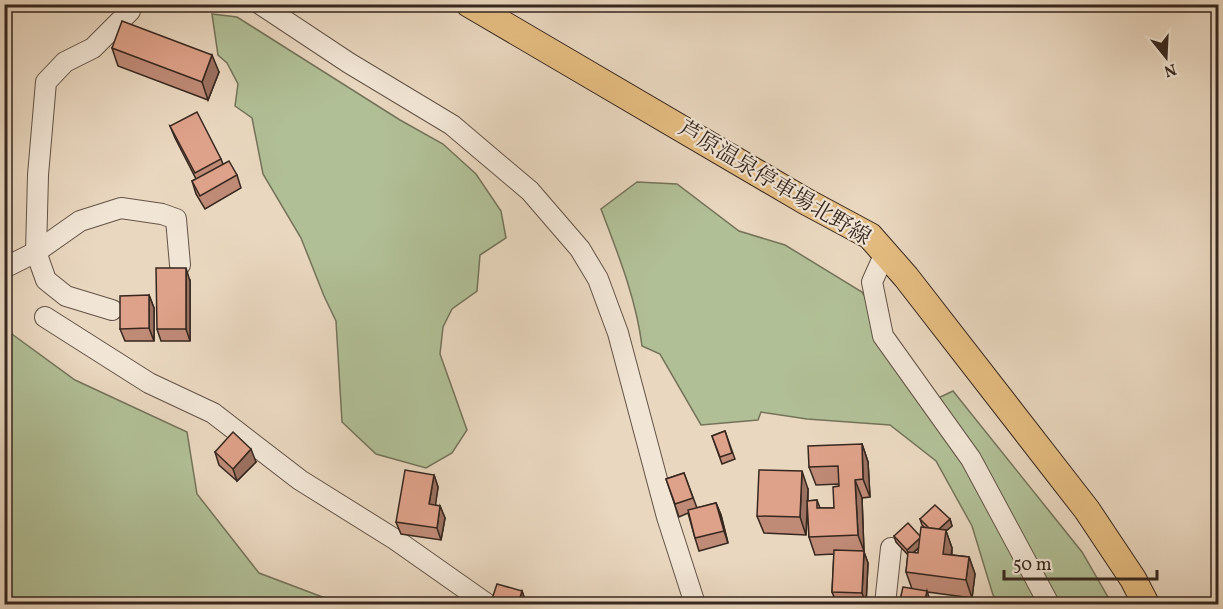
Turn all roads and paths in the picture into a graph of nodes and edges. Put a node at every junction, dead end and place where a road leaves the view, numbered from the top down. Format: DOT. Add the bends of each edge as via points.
graph roads {
  1 [pos="132,4"];
  2 [pos="260,4"];
  3 [pos="469,4"];
  4 [pos="36,252"];
  5 [pos="885,253"];
  6 [pos="180,265"];
  7 [pos="4,268"];
  8 [pos="112,310"];
  9 [pos="45,317"];
  10 [pos="891,548"];
  11 [pos="487,604"];
  12 [pos="695,604"];
  13 [pos="885,604"];
  14 [pos="1048,604"];
  15 [pos="1146,604"];
  1 -- 4 [label="street" via="93,48 65,62 46,82"];
  2 -- 12 [label="street" via="452,125 530,191 580,249 598,279 618,333 667,517"];
  3 -- 5 [label="main road, 芦原温泉停車場北野線" via="870,236"];
  4 -- 6 [label="street" via="80,221 121,208 176,219"];
  4 -- 7 [label="street"];
  4 -- 8 [label="street" via="46,280 66,296"];
  5 -- 14 [label="street" via="872,282 883,336 971,459"];
  5 -- 15 [label="main road, 芦原温泉停車場北野線" via="1086,510"];
  9 -- 11 [label="street" via="149,383 213,413 300,480 396,540"];
  10 -- 13 [label="street"];
}
